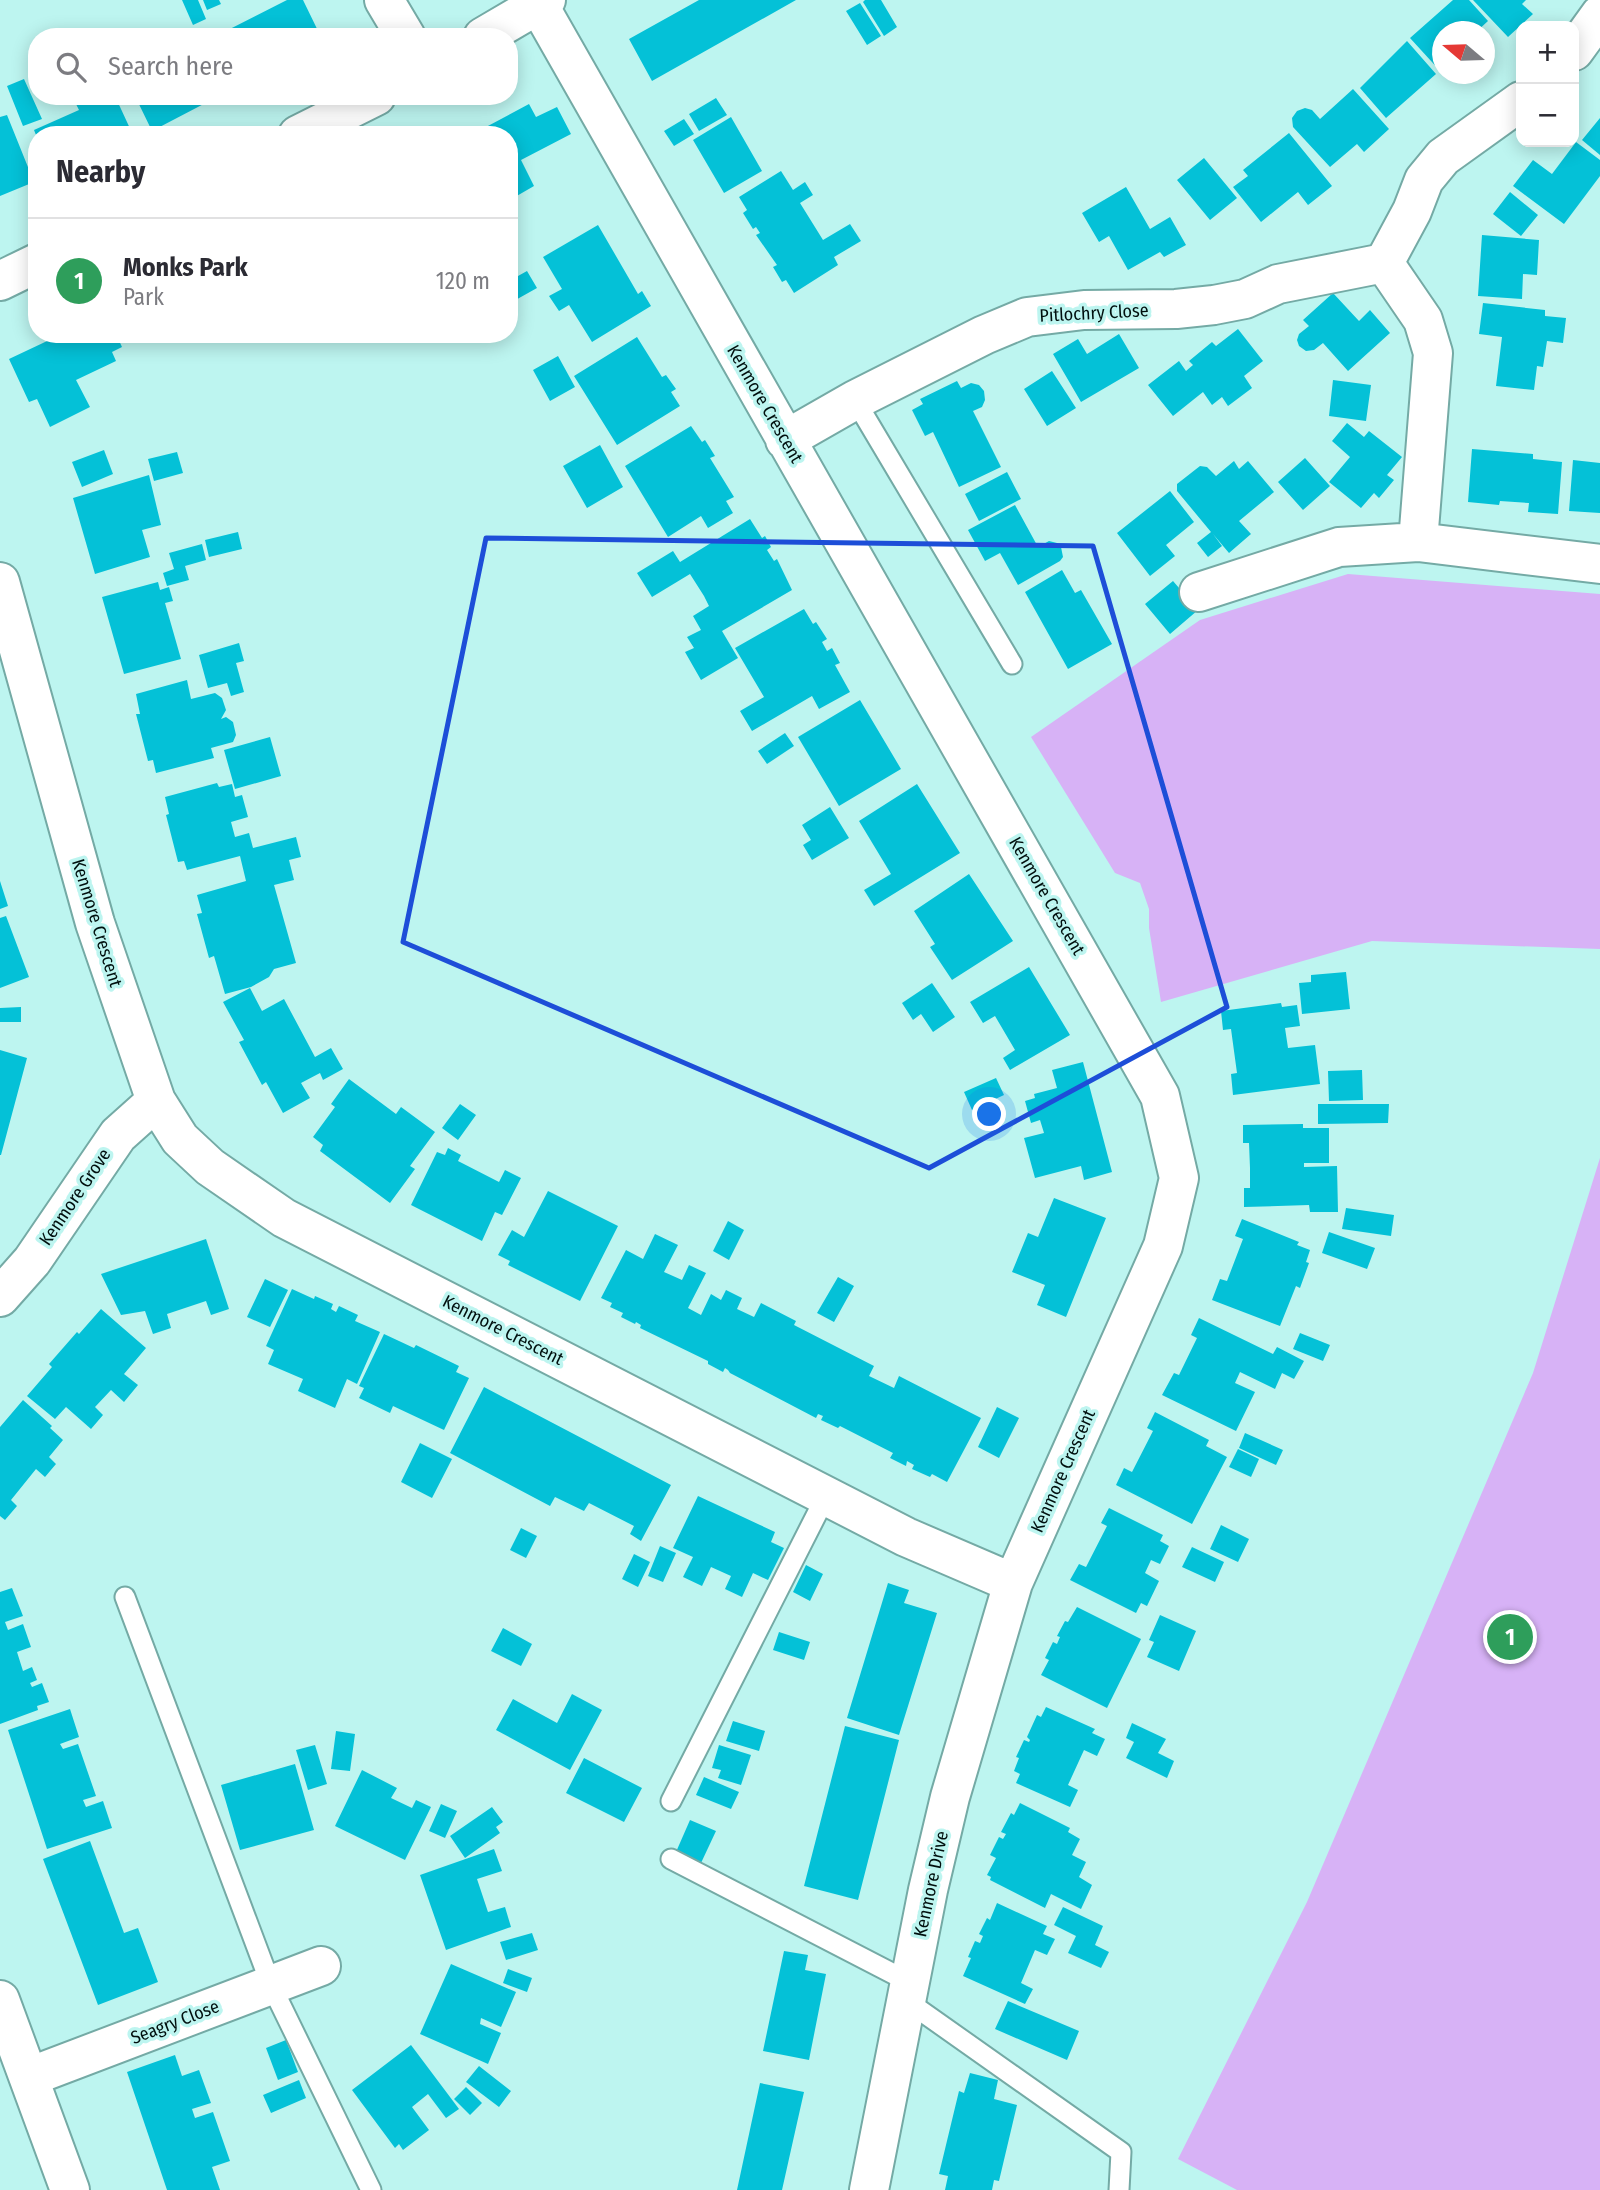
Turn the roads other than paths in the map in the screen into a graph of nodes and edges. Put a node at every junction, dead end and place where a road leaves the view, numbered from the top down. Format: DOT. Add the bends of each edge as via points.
graph roads {
  1 [pos="384,0"];
  2 [pos="542,2"];
  3 [pos="1600,15"];
  4 [pos="401,28"];
  5 [pos="498,28"];
  6 [pos="1579,44"];
  7 [pos="358,105"];
  8 [pos="1516,105"];
  9 [pos="317,126"];
  10 [pos="1384,263"];
  11 [pos="28,267"];
  12 [pos="0,281"];
  13 [pos="855,400"];
  14 [pos="785,440"];
  15 [pos="1418,542"];
  16 [pos="1600,564"];
  17 [pos="0,582"];
  18 [pos="1199,592"];
  19 [pos="1012,664"];
  20 [pos="156,1101"];
  21 [pos="0,1297"];
  22 [pos="826,1496"];
  23 [pos="1013,1583"];
  24 [pos="125,1597"];
  25 [pos="671,1801"];
  26 [pos="671,1859"];
  27 [pos="321,1966"];
  28 [pos="271,1985"];
  29 [pos="909,1992"];
  30 [pos="0,2000"];
  31 [pos="29,2077"];
  32 [pos="70,2190"];
  33 [pos="371,2190"];
  34 [pos="869,2190"];
  35 [pos="1119,2190"];
  1 -- 4 [label="street"];
  2 -- 5 [label="street"];
  2 -- 14 [label="street, Kenmore Crescent"];
  3 -- 6 [label="street"];
  7 -- 9 [label="street"];
  8 -- 10 [label="street" via="1443,157 1424,180"];
  10 -- 13 [label="street, Pitlochry Close" via="1278,284 1245,299 1214,305 1027,317"];
  10 -- 15 [label="street" via="1423,320 1433,353"];
  11 -- 12 [label="street"];
  13 -- 14 [label="street, Pitlochry Close"];
  13 -- 19 [label="lane"];
  14 -- 23 [label="street, Kenmore Crescent" via="1160,1096 1179,1178 1163,1246"];
  15 -- 16 [label="street"];
  15 -- 18 [label="street" via="1339,547"];
  17 -- 20 [label="street, Kenmore Crescent" via="95,923"];
  20 -- 21 [label="street, Kenmore Grove" via="118,1135 32,1261"];
  20 -- 22 [label="street, Kenmore Crescent" via="180,1139 210,1167 284,1218"];
  22 -- 23 [label="street, Kenmore Crescent"];
  22 -- 25 [label="lane"];
  23 -- 29 [label="street, Kenmore Drive" via="950,1797"];
  24 -- 28 [label="lane"];
  26 -- 29 [label="lane"];
  27 -- 28 [label="street, Seagry Close"];
  28 -- 31 [label="street, Seagry Close"];
  28 -- 33 [label="lane"];
  29 -- 34 [label="street, Kenmore Drive"];
  29 -- 35 [label="lane" via="1121,2152"];
  30 -- 31 [label="street"];
  31 -- 32 [label="street"];
}
